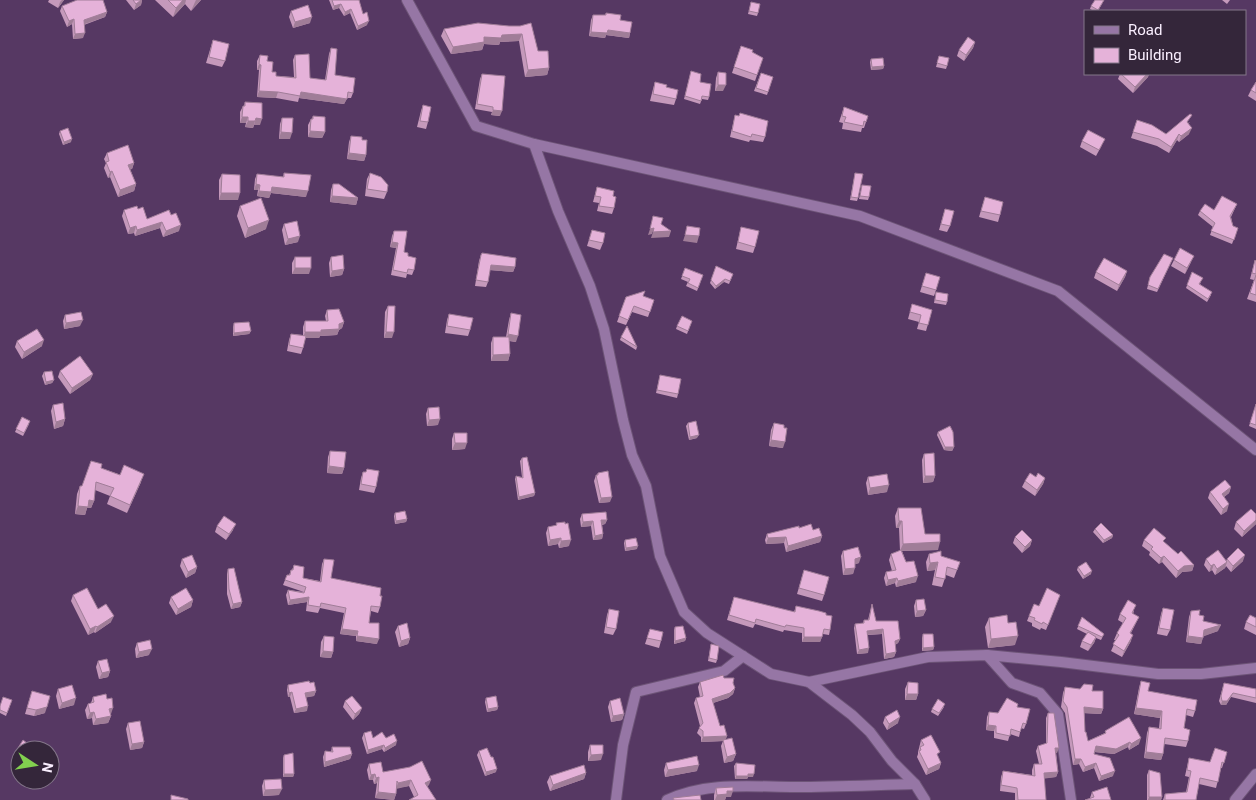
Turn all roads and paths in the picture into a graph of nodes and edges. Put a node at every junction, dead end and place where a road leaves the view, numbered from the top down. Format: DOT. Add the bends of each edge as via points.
graph roads {
  1 [pos="407,0"];
  2 [pos="534,144"];
  3 [pos="1256,450"];
  4 [pos="987,655"];
  5 [pos="743,656"];
  6 [pos="1256,668"];
  7 [pos="809,682"];
  8 [pos="1256,774"];
  9 [pos="915,784"];
  10 [pos="616,800"];
  11 [pos="667,800"];
  12 [pos="925,800"];
  13 [pos="1071,800"];
  14 [pos="1235,800"];
  1 -- 2 [label="street" via="476,126"];
  2 -- 3 [label="street" via="860,216 1058,291"];
  2 -- 5 [label="street" via="604,329 623,420 632,455 646,486 660,556 684,612 707,633"];
  4 -- 6 [label="street" via="1158,674 1201,674"];
  4 -- 7 [label="street" via="928,658"];
  4 -- 13 [label="street" via="1012,684 1040,692 1058,714"];
  5 -- 7 [label="street" via="771,674"];
  5 -- 10 [label="street" via="724,670 636,692 623,745"];
  7 -- 9 [label="street" via="870,732"];
  8 -- 14 [label="street"];
  9 -- 11 [label="street" via="718,786"];
  9 -- 12 [label="street"];
}
